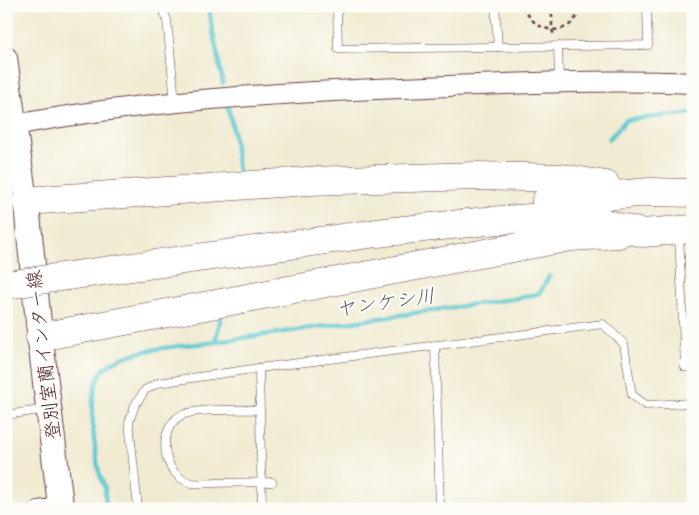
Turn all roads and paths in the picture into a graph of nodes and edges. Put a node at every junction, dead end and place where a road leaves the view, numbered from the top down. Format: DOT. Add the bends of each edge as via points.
graph roads {
  1 [pos="162,6"];
  2 [pos="337,6"];
  3 [pos="495,6"];
  4 [pos="524,6"];
  5 [pos="552,6"];
  6 [pos="580,6"];
  7 [pos="647,6"];
  8 [pos="552,30"];
  9 [pos="558,46"];
  10 [pos="498,47"];
  11 [pos="6,58"];
  12 [pos="559,81"];
  13 [pos="693,83"];
  14 [pos="175,103"];
  15 [pos="15,124"];
  16 [pos="650,192"];
  17 [pos="693,193"];
  18 [pos="26,201"];
  19 [pos="686,229"];
  20 [pos="642,233"];
  21 [pos="6,266"];
  22 [pos="67,267"];
  23 [pos="6,285"];
  24 [pos="40,338"];
  25 [pos="435,345"];
  26 [pos="693,367"];
  27 [pos="259,368"];
  28 [pos="693,403"];
  29 [pos="49,408"];
  30 [pos="260,410"];
  31 [pos="6,415"];
  32 [pos="262,482"];
  33 [pos="272,482"];
  34 [pos="53,508"];
  35 [pos="138,509"];
  36 [pos="262,509"];
  37 [pos="440,509"];
  1 -- 14 [label="lane" via="167,20"];
  2 -- 10 [label="lane" via="338,49"];
  3 -- 10 [label="lane"];
  4 -- 8 [label="path" via="534,24"];
  5 -- 8 [label="path"];
  6 -- 8 [label="path" via="576,18 569,24"];
  7 -- 9 [label="lane" via="648,45"];
  8 -- 9 [label="path"];
  9 -- 10 [label="lane"];
  9 -- 12 [label="lane"];
  11 -- 15 [label="main road"];
  12 -- 13 [label="street"];
  12 -- 14 [label="street" via="271,94"];
  14 -- 15 [label="street"];
  15 -- 18 [label="main road"];
  16 -- 17 [label="highway"];
  16 -- 18 [label="highway" via="562,178 478,176 308,181"];
  16 -- 22 [label="highway" via="488,205 286,229"];
  18 -- 24 [label="main road, 登別室蘭インター線"];
  19 -- 20 [label="highway"];
  19 -- 26 [label="lane" via="685,367"];
  20 -- 22 [label="highway" via="573,214"];
  20 -- 24 [label="highway" via="571,237"];
  21 -- 22 [label="highway"];
  22 -- 23 [label="highway, bridge"];
  24 -- 29 [label="main road, 登別室蘭インター線"];
  25 -- 27 [label="lane"];
  25 -- 28 [label="lane" via="603,324 624,344 632,395 646,405"];
  25 -- 37 [label="lane"];
  27 -- 30 [label="lane"];
  27 -- 35 [label="lane" via="158,383 145,390 129,422"];
  29 -- 31 [label="lane"];
  29 -- 34 [label="main road, 登別室蘭インター線"];
  30 -- 32 [label="lane"];
  30 -- 32 [label="lane" via="193,412 177,418 167,433 164,450 175,474 191,483"];
  32 -- 33 [label="lane"];
  32 -- 36 [label="lane"];
}
